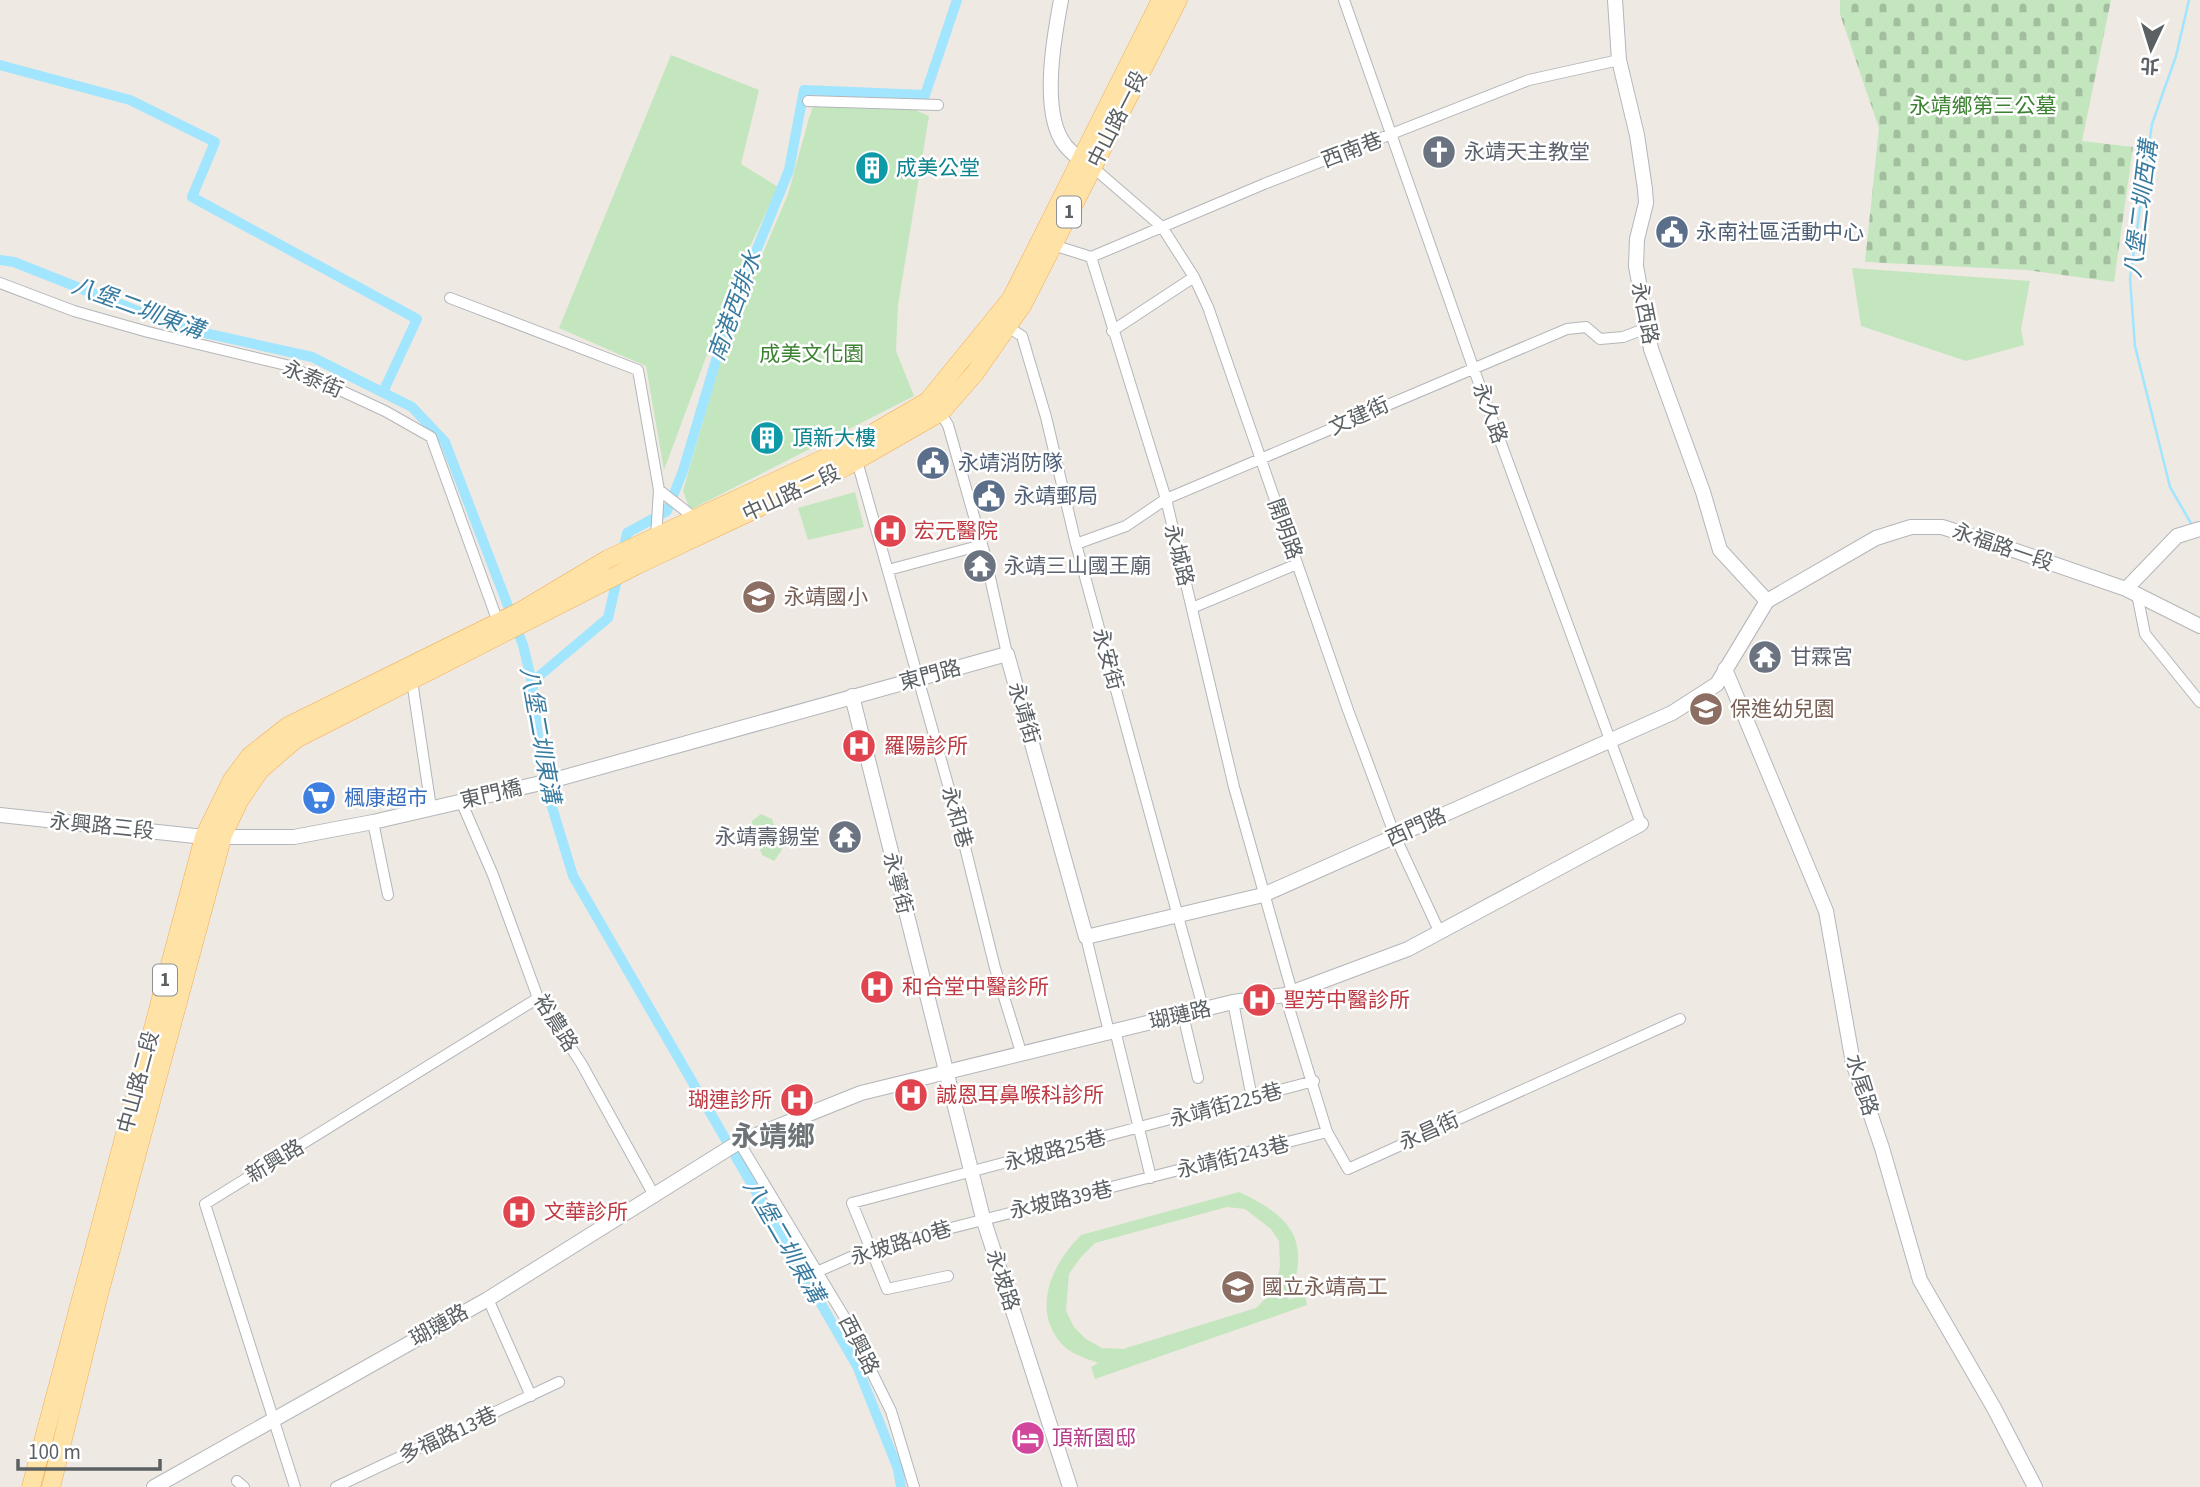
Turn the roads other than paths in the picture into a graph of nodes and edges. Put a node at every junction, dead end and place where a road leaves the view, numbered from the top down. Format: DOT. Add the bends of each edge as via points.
graph roads {
  1 [pos="1061,0"];
  2 [pos="1161,0"];
  3 [pos="1178,0"];
  4 [pos="1344,0"];
  5 [pos="1615,0"];
  6 [pos="1619,60"];
  7 [pos="808,101"];
  8 [pos="938,105"];
  9 [pos="1392,134"];
  10 [pos="1087,163"];
  11 [pos="1162,227"];
  12 [pos="1053,245"];
  13 [pos="1091,257"];
  14 [pos="1194,277"];
  15 [pos="0,283"];
  16 [pos="450,298"];
  17 [pos="1001,323"];
  18 [pos="1647,328"];
  19 [pos="1112,331"];
  20 [pos="1473,367"];
  21 [pos="934,406"];
  22 [pos="1259,460"];
  23 [pos="857,461"];
  24 [pos="659,490"];
  25 [pos="1166,499"];
  26 [pos="696,519"];
  27 [pos="2200,529"];
  28 [pos="656,537"];
  29 [pos="1076,544"];
  30 [pos="982,545"];
  31 [pos="1297,564"];
  32 [pos="888,570"];
  33 [pos="2132,592"];
  34 [pos="1767,601"];
  35 [pos="1192,608"];
  36 [pos="523,617"];
  37 [pos="2200,626"];
  38 [pos="500,629"];
  39 [pos="1007,654"];
  40 [pos="1725,670"];
  41 [pos="919,678"];
  42 [pos="412,681"];
  43 [pos="852,696"];
  44 [pos="2200,702"];
  45 [pos="1609,740"];
  46 [pos="461,801"];
  47 [pos="431,808"];
  48 [pos="0,815"];
  49 [pos="373,822"];
  50 [pos="1641,824"];
  51 [pos="214,836"];
  52 [pos="1395,836"];
  53 [pos="388,895"];
  54 [pos="1263,895"];
  55 [pos="1178,916"];
  56 [pos="1440,933"];
  57 [pos="1086,937"];
  58 [pos="1289,994"];
  59 [pos="538,998"];
  60 [pos="1233,1002"];
  61 [pos="1204,1011"];
  62 [pos="1183,1015"];
  63 [pos="1680,1019"];
  64 [pos="1112,1031"];
  65 [pos="1021,1052"];
  66 [pos="947,1070"];
  67 [pos="1198,1078"];
  68 [pos="1314,1081"];
  69 [pos="1252,1098"];
  70 [pos="1139,1128"];
  71 [pos="1328,1132"];
  72 [pos="738,1142"];
  73 [pos="971,1172"];
  74 [pos="1151,1178"];
  75 [pos="1138,1182"];
  76 [pos="654,1197"];
  77 [pos="983,1218"];
  78 [pos="869,1249"];
  79 [pos="819,1271"];
  80 [pos="948,1276"];
  81 [pos="488,1299"];
  82 [pos="559,1382"];
  83 [pos="531,1396"];
  84 [pos="276,1420"];
  85 [pos="31,1487"];
  86 [pos="51,1487"];
  87 [pos="154,1487"];
  88 [pos="295,1487"];
  89 [pos="336,1487"];
  90 [pos="914,1487"];
  91 [pos="1070,1487"];
  92 [pos="2035,1487"];
  1 -- 10 [label="street" via="1050,72 1052,92 1063,143"];
  2 -- 10 [label="main road, 中山路一段 / 1"];
  3 -- 10 [label="main road, 中山路一段 / 1"];
  4 -- 9 [label="street, 永久路"];
  5 -- 6 [label="street, 永西路"];
  6 -- 9 [label="street, 西南巷" via="1529,80"];
  6 -- 18 [label="street, 永西路" via="1645,189 1636,267"];
  7 -- 8 [label="street"];
  9 -- 11 [label="street, 西南巷"];
  9 -- 20 [label="street, 永久路"];
  10 -- 11 [label="street, 開明路"];
  10 -- 12 [label="main road, 中山路一段 / 1"];
  10 -- 17 [label="main road, 中山路一段 / 1"];
  11 -- 13 [label="street, 西南巷"];
  11 -- 14 [label="street, 開明路"];
  12 -- 13 [label="street"];
  12 -- 17 [label="main road, 中山路一段 / 1"];
  13 -- 19 [label="street, 永城路"];
  14 -- 19 [label="street"];
  14 -- 22 [label="street, 開明路"];
  15 -- 38 [label="street, 永泰街" via="123,325 286,365 431,438"];
  16 -- 24 [label="street" via="638,370"];
  17 -- 21 [label="main road, 中山路一段 / 1" via="975,373"];
  17 -- 29 [label="street, 永安街" via="1022,336"];
  18 -- 20 [label="street, 文建街" via="1600,339 1586,327 1567,329"];
  18 -- 34 [label="street, 永西路" via="1660,379 1720,550"];
  19 -- 25 [label="street, 永城路"];
  20 -- 22 [label="street, 文建街"];
  20 -- 45 [label="street, 永久路"];
  21 -- 23 [label="main road, 中山路二段 / 1"];
  21 -- 26 [label="main road, 中山路二段 / 1"];
  21 -- 30 [label="street, 永靖街" via="950,433"];
  22 -- 25 [label="street, 文建街"];
  22 -- 31 [label="street, 開明路"];
  23 -- 32 [label="street, 永和巷"];
  23 -- 36 [label="main road, 中山路二段 / 1"];
  24 -- 26 [label="street"];
  24 -- 28 [label="street"];
  25 -- 29 [label="street, 文建街" via="1126,526"];
  25 -- 35 [label="street, 永城路"];
  26 -- 28 [label="main road, 中山路二段 / 1"];
  27 -- 33 [label="street" via="2177,536"];
  28 -- 36 [label="main road, 1" via="608,559"];
  29 -- 55 [label="street, 永安街"];
  30 -- 32 [label="street"];
  30 -- 39 [label="street, 永靖街"];
  31 -- 35 [label="street"];
  31 -- 52 [label="street, 開明路"];
  32 -- 41 [label="street, 永和巷"];
  33 -- 34 [label="street, 永福路一段" via="1942,527 1911,527 1876,538"];
  33 -- 37 [label="street, 永福路一段"];
  33 -- 44 [label="street" via="2145,634"];
  34 -- 40 [label="street, 永福路一段"];
  35 -- 54 [label="street, 永城路"];
  36 -- 38 [label="main road, 1"];
  38 -- 42 [label="main road, 中山路二段 / 1"];
  38 -- 51 [label="main road, 中山路二段 / 1" via="288,726 250,756 232,780"];
  39 -- 41 [label="street, 東門路"];
  39 -- 57 [label="street, 永靖街"];
  40 -- 45 [label="street, 西門路" via="1717,684 1672,713"];
  40 -- 92 [label="street, 水尾路" via="1826,911 1853,1063 1920,1280"];
  41 -- 43 [label="street, 東門路"];
  41 -- 65 [label="street, 永和巷"];
  42 -- 47 [label="street"];
  42 -- 51 [label="main road, 中山路二段 / 1" via="288,746 260,770"];
  43 -- 46 [label="street, 東門橋" via="554,780"];
  43 -- 66 [label="street, 永寧街"];
  45 -- 50 [label="street, 永久路"];
  45 -- 52 [label="street, 西門路"];
  46 -- 47 [label="street, 東門橋"];
  46 -- 59 [label="street, 裕農路"];
  47 -- 49 [label="street, 東門橋"];
  48 -- 51 [label="street, 永興路三段"];
  49 -- 51 [label="street, 東門橋" via="294,837"];
  49 -- 53 [label="street"];
  50 -- 56 [label="street, 瑚璉路"];
  51 -- 85 [label="main road, 中山路二段 / 1"];
  51 -- 86 [label="main road, 中山路二段 / 1"];
  52 -- 54 [label="street, 西門路"];
  52 -- 56 [label="street, 開明路"];
  54 -- 55 [label="street, 西門路"];
  54 -- 58 [label="street, 永城路"];
  55 -- 57 [label="street, 西門路"];
  55 -- 61 [label="street, 永安街"];
  56 -- 58 [label="street, 瑚璉路"];
  57 -- 64 [label="street, 永靖街"];
  58 -- 60 [label="street, 瑚璉路"];
  58 -- 68 [label="street, 永昌街"];
  59 -- 76 [label="street, 裕農路" via="581,1063"];
  59 -- 84 [label="street, 新興路" via="205,1204"];
  60 -- 61 [label="street, 瑚璉路"];
  60 -- 69 [label="street"];
  61 -- 62 [label="street, 瑚璉路"];
  62 -- 64 [label="street, 瑚璉路"];
  62 -- 67 [label="street"];
  63 -- 71 [label="street, 永昌街" via="1348,1169"];
  64 -- 65 [label="street, 瑚璉路"];
  64 -- 70 [label="street, 永靖街"];
  65 -- 66 [label="street, 瑚璉路"];
  66 -- 72 [label="street, 瑚璉路" via="861,1093"];
  66 -- 73 [label="street, 永坡路"];
  68 -- 69 [label="street, 永靖街225巷"];
  68 -- 71 [label="street, 永昌街"];
  69 -- 70 [label="street, 永靖街225巷"];
  70 -- 73 [label="street, 永坡路25巷"];
  70 -- 74 [label="street, 永靖街"];
  71 -- 74 [label="street, 永靖街243巷"];
  72 -- 76 [label="street, 瑚璉路"];
  72 -- 79 [label="street, 西興路"];
  73 -- 77 [label="street, 永坡路"];
  73 -- 78 [label="street, 永坡路25巷" via="852,1203"];
  74 -- 75 [label="street, 永靖街243巷"];
  75 -- 77 [label="street, 永坡路39巷"];
  76 -- 81 [label="street, 瑚璉路"];
  77 -- 78 [label="street, 永坡路40巷"];
  77 -- 91 [label="street, 永坡路"];
  78 -- 79 [label="street, 永坡路40巷"];
  78 -- 80 [label="street" via="887,1289"];
  79 -- 90 [label="street, 西興路" via="891,1411"];
  81 -- 83 [label="street"];
  81 -- 84 [label="street, 瑚璉路"];
  82 -- 83 [label="street, 多福路13巷"];
  83 -- 89 [label="street, 多福路13巷"];
  84 -- 87 [label="street, 瑚璉路"];
  84 -- 88 [label="street"];
}
